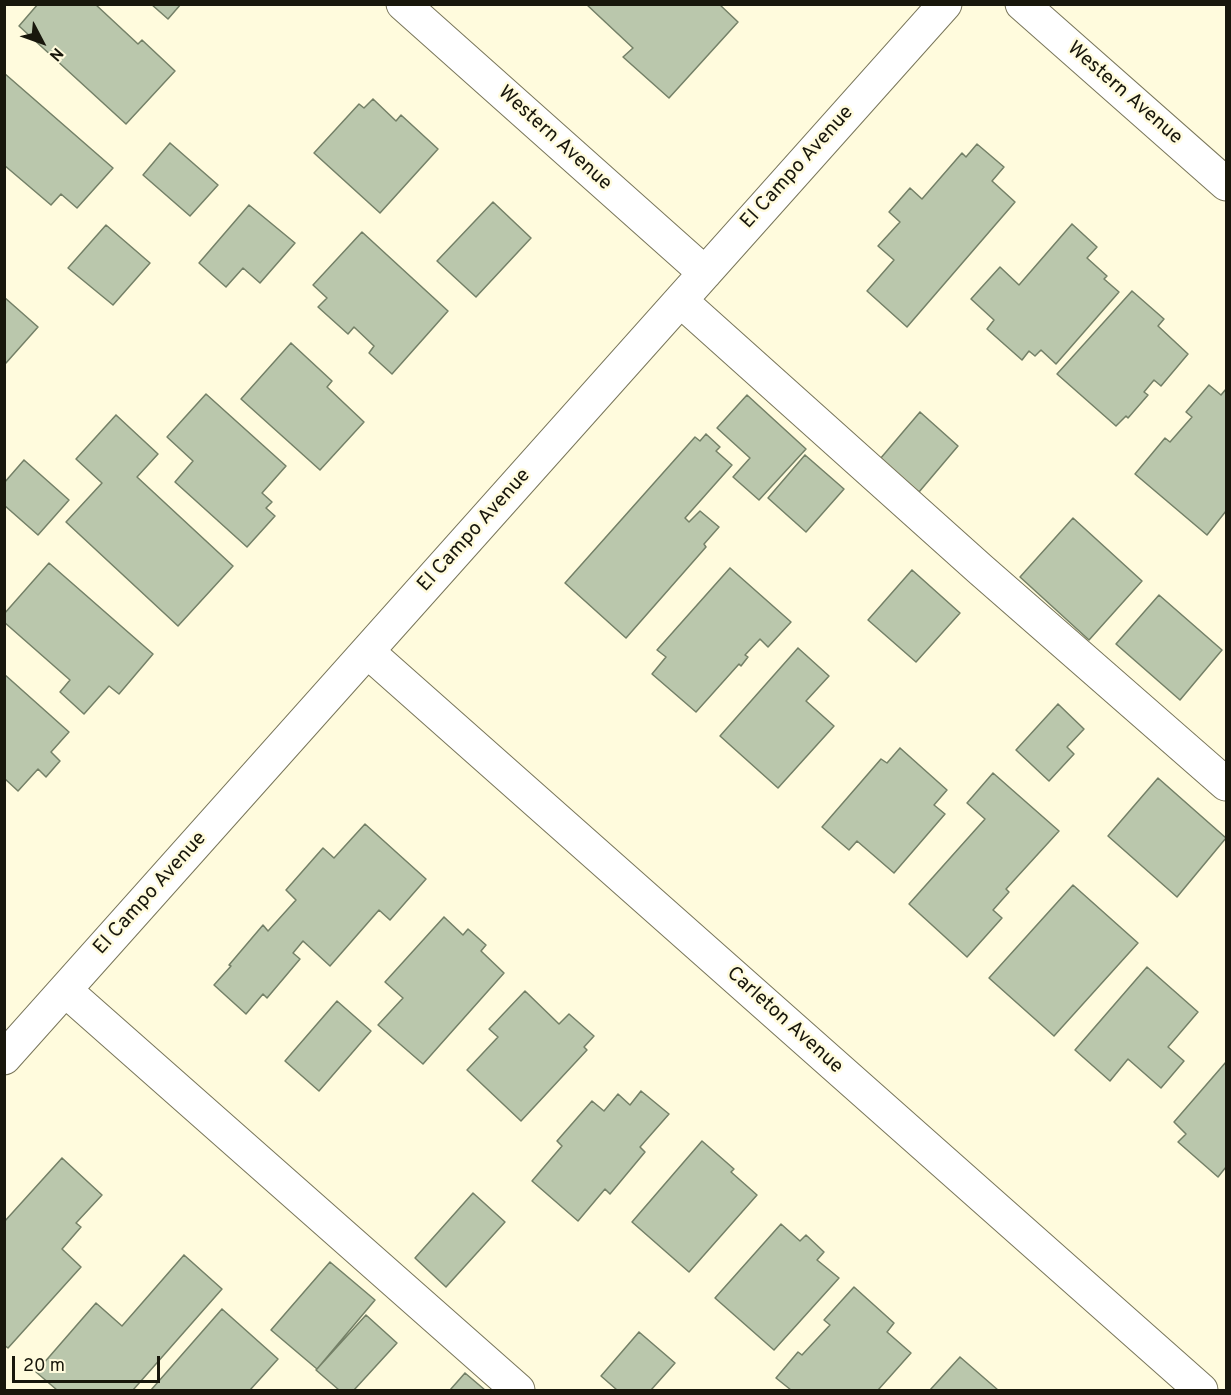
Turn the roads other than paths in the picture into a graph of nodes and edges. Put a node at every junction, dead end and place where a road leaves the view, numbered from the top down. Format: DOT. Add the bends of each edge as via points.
graph roads {
  1 [pos="403,4"];
  2 [pos="945,4"];
  3 [pos="1023,4"];
  4 [pos="1227,184"];
  5 [pos="705,273"];
  6 [pos="681,301"];
  7 [pos="368,652"];
  8 [pos="1227,784"];
  9 [pos="65,990"];
  10 [pos="4,1058"];
  11 [pos="518,1390"];
  12 [pos="1201,1390"];
  1 -- 5 [label="street, Western Avenue"];
  2 -- 5 [label="street, El Campo Avenue"];
  3 -- 4 [label="street, Western Avenue"];
  5 -- 6 [label="street, El Campo Avenue"];
  6 -- 7 [label="street, El Campo Avenue"];
  6 -- 8 [label="street"];
  7 -- 9 [label="street, El Campo Avenue"];
  7 -- 12 [label="street, Carleton Avenue"];
  9 -- 10 [label="street, El Campo Avenue"];
  9 -- 11 [label="street"];
}
